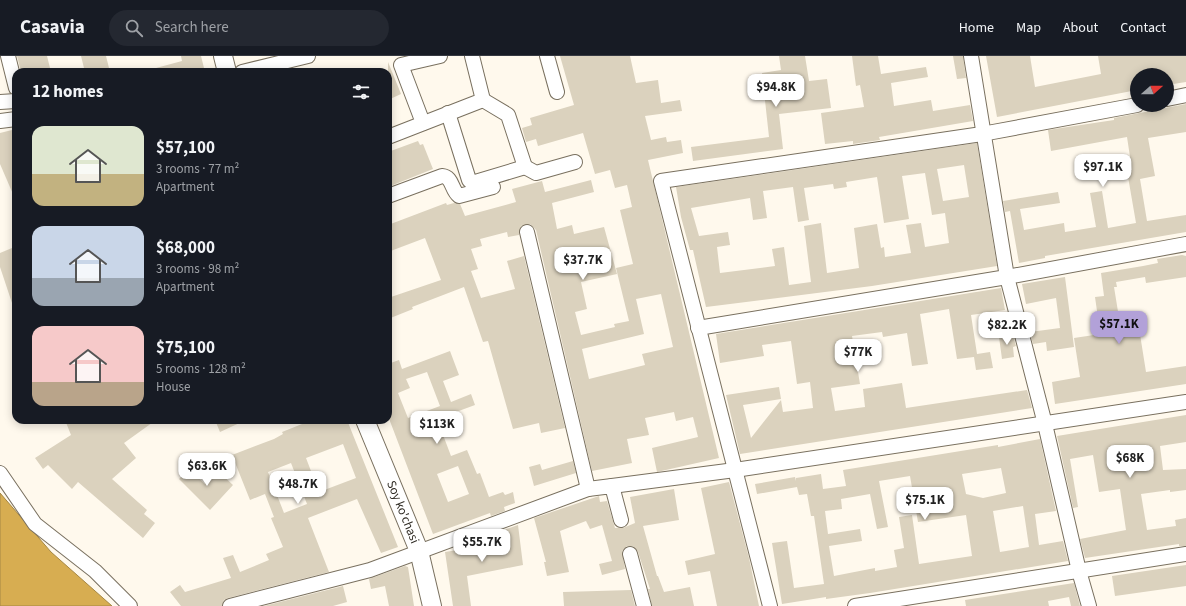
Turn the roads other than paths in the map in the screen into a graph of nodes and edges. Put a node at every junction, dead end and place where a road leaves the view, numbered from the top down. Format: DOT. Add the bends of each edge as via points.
graph roads {
  1 [pos="8,56"];
  2 [pos="223,56"];
  3 [pos="308,56"];
  4 [pos="440,56"];
  5 [pos="472,56"];
  6 [pos="547,56"];
  7 [pos="971,56"];
  8 [pos="226,68"];
  9 [pos="258,68"];
  10 [pos="12,72"];
  11 [pos="556,92"];
  12 [pos="1186,96"];
  13 [pos="1174,98"];
  14 [pos="483,100"];
  15 [pos="12,101"];
  16 [pos="0,102"];
  17 [pos="1130,106"];
  18 [pos="448,113"];
  19 [pos="12,120"];
  20 [pos="0,121"];
  21 [pos="423,123"];
  22 [pos="982,134"];
  23 [pos="392,135"];
  24 [pos="575,162"];
  25 [pos="526,167"];
  26 [pos="502,184"];
  27 [pos="392,195"];
  28 [pos="527,232"];
  29 [pos="1186,244"];
  30 [pos="1007,277"];
  31 [pos="698,328"];
  32 [pos="1186,402"];
  33 [pos="367,424"];
  34 [pos="1045,424"];
  35 [pos="735,470"];
  36 [pos="0,473"];
  37 [pos="612,486"];
  38 [pos="588,490"];
  39 [pos="621,520"];
  40 [pos="419,551"];
  41 [pos="630,554"];
  42 [pos="1186,554"];
  43 [pos="1079,571"];
  44 [pos="130,606"];
  45 [pos="230,606"];
  46 [pos="432,606"];
  47 [pos="644,606"];
  48 [pos="770,606"];
  49 [pos="855,606"];
  50 [pos="1089,606"];
  1 -- 10 [label="street"];
  2 -- 8 [label="main road"];
  3 -- 9 [label="street"];
  4 -- 21 [label="street" via="401,65"];
  5 -- 14 [label="street"];
  6 -- 11 [label="street"];
  7 -- 22 [label="street"];
  12 -- 13 [label="street"];
  14 -- 18 [label="street"];
  14 -- 25 [label="street" via="508,115"];
  15 -- 16 [label="street"];
  17 -- 22 [label="street"];
  18 -- 21 [label="street"];
  18 -- 25 [label="street" via="472,183"];
  19 -- 20 [label="street"];
  21 -- 23 [label="street"];
  22 -- 30 [label="street"];
  22 -- 31 [label="street" via="661,181"];
  24 -- 25 [label="street" via="536,173"];
  26 -- 27 [label="street" via="459,196 454,192 450,179 442,176"];
  28 -- 38 [label="street"];
  29 -- 30 [label="street"];
  30 -- 31 [label="street"];
  30 -- 34 [label="street"];
  31 -- 35 [label="street"];
  32 -- 34 [label="street"];
  33 -- 40 [label="main road, Soy ko'chasi"];
  34 -- 35 [label="street"];
  34 -- 43 [label="street"];
  35 -- 37 [label="street"];
  35 -- 48 [label="street"];
  36 -- 44 [label="street" via="35,524 95,571"];
  37 -- 38 [label="street"];
  37 -- 39 [label="street"];
  38 -- 40 [label="street"];
  40 -- 45 [label="street" via="370,570"];
  40 -- 46 [label="main road, Soy ko'chasi"];
  41 -- 47 [label="street"];
  42 -- 43 [label="street"];
  43 -- 49 [label="street"];
  43 -- 50 [label="street"];
}
